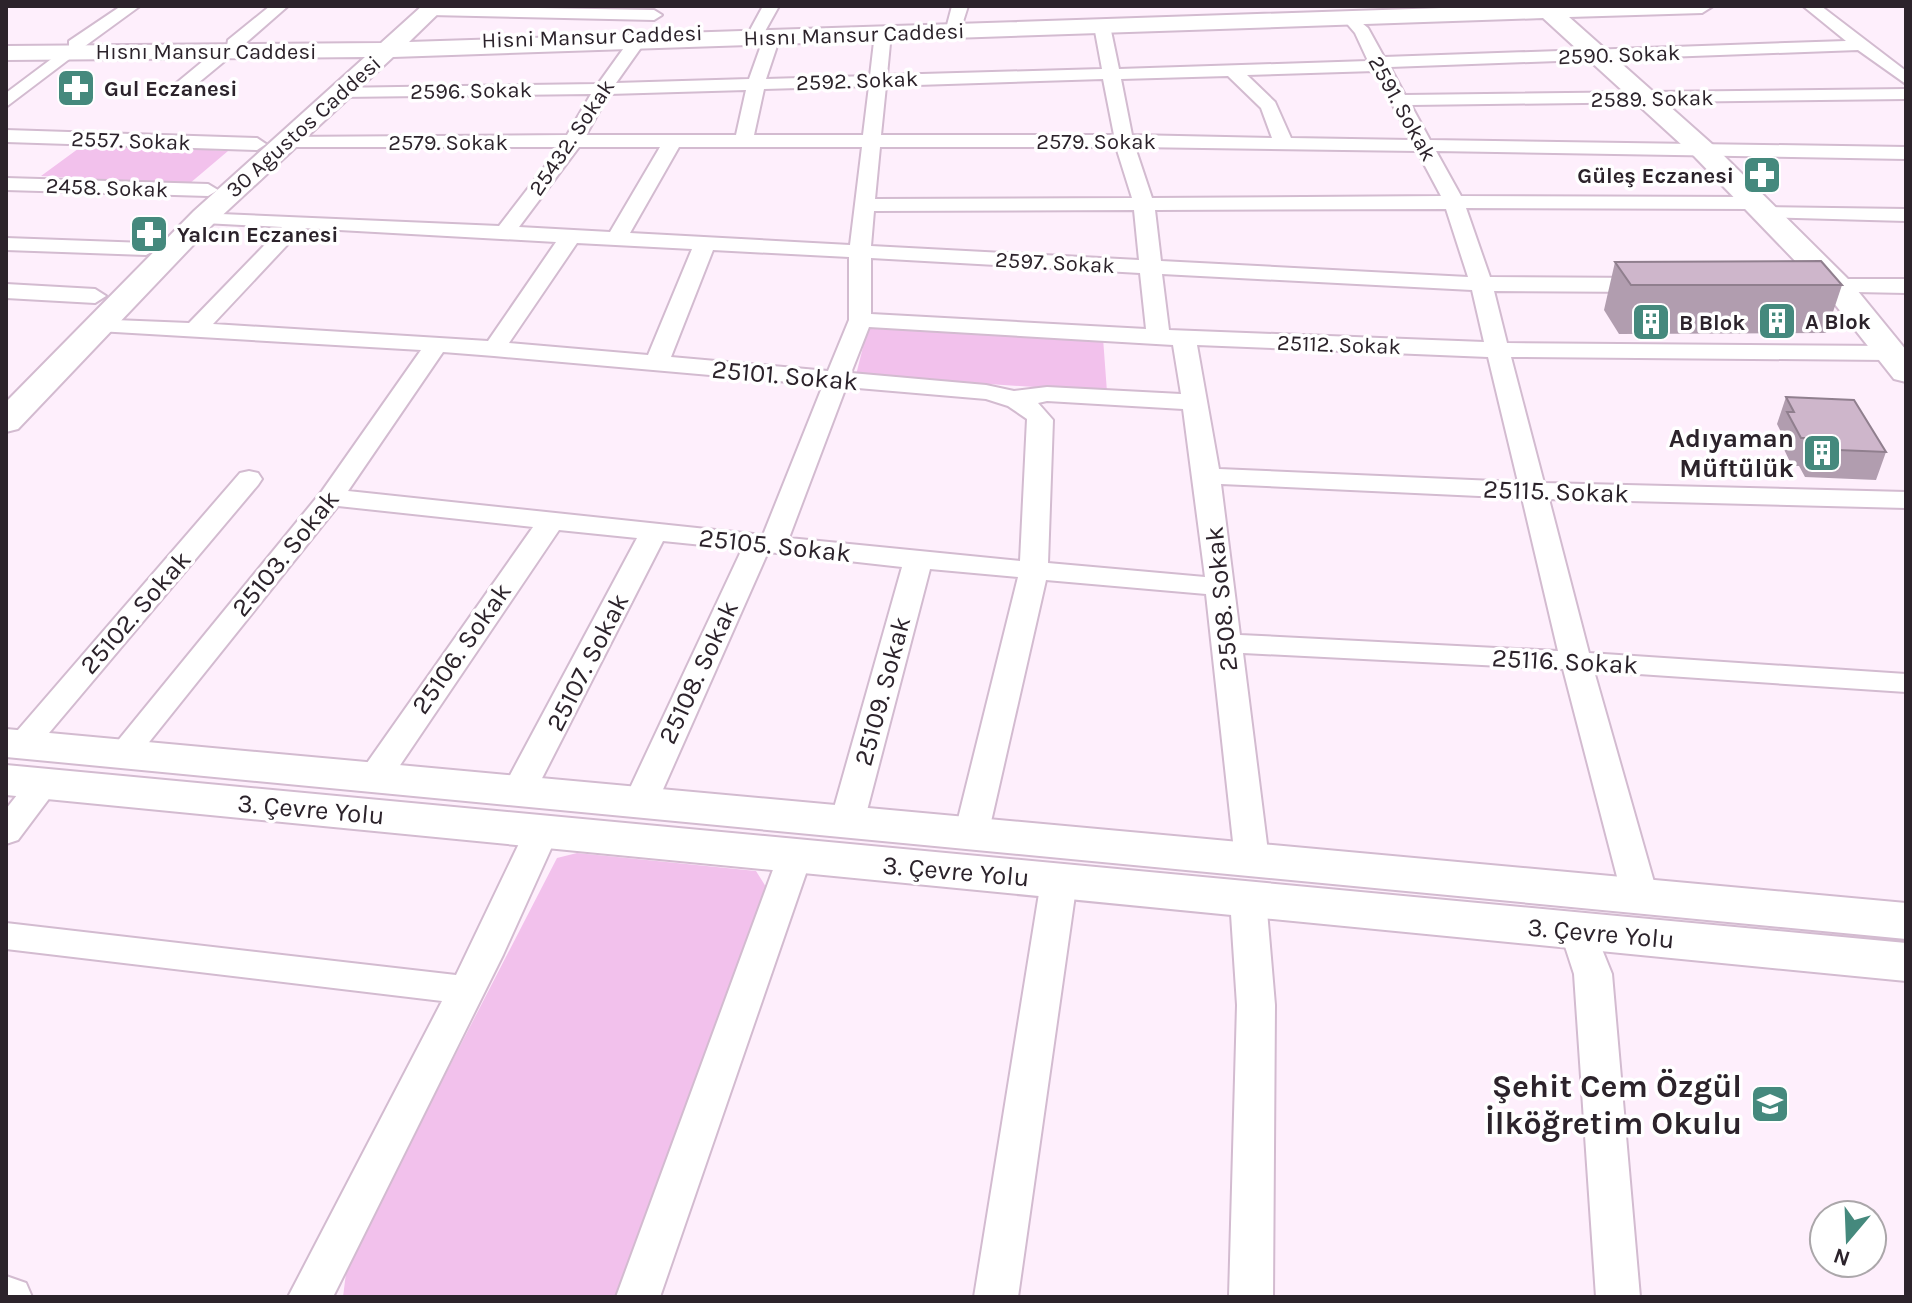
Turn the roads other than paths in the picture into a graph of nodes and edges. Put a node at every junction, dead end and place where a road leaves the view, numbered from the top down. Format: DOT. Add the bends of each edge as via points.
graph roads {
  1 [pos="132,6"];
  2 [pos="280,6"];
  3 [pos="771,6"];
  4 [pos="1514,6"];
  5 [pos="1702,6"];
  6 [pos="1811,6"];
  7 [pos="427,7"];
  8 [pos="1386,8"];
  9 [pos="1546,8"];
  10 [pos="551,9"];
  11 [pos="1273,10"];
  12 [pos="657,11"];
  13 [pos="958,16"];
  14 [pos="1097,17"];
  15 [pos="1351,19"];
  16 [pos="883,33"];
  17 [pos="765,34"];
  18 [pos="638,38"];
  19 [pos="6,45"];
  20 [pos="1861,45"];
  21 [pos="382,46"];
  22 [pos="230,48"];
  23 [pos="71,49"];
  24 [pos="6,53"];
  25 [pos="1600,54"];
  26 [pos="1377,64"];
  27 [pos="1234,72"];
  28 [pos="1902,72"];
  29 [pos="1111,75"];
  30 [pos="877,79"];
  31 [pos="756,84"];
  32 [pos="180,89"];
  33 [pos="603,89"];
  34 [pos="340,92"];
  35 [pos="1906,94"];
  36 [pos="1647,98"];
  37 [pos="1399,100"];
  38 [pos="6,102"];
  39 [pos="6,136"];
  40 [pos="673,140"];
  41 [pos="744,140"];
  42 [pos="874,140"];
  43 [pos="286,141"];
  44 [pos="1124,141"];
  45 [pos="573,142"];
  46 [pos="1284,143"];
  47 [pos="257,144"];
  48 [pos="1423,144"];
  49 [pos="1703,150"];
  50 [pos="1906,153"];
  51 [pos="6,184"];
  52 [pos="1453,200"];
  53 [pos="206,203"];
  54 [pos="865,205"];
  55 [pos="1144,206"];
  56 [pos="1758,208"];
  57 [pos="1906,215"];
  58 [pos="299,221"];
  59 [pos="505,232"];
  60 [pos="572,234"];
  61 [pos="617,238"];
  62 [pos="705,243"];
  63 [pos="6,244"];
  64 [pos="146,249"];
  65 [pos="860,250"];
  66 [pos="1151,268"];
  67 [pos="1481,284"];
  68 [pos="1667,285"];
  69 [pos="1791,286"];
  70 [pos="1837,286"];
  71 [pos="1906,286"];
  72 [pos="6,291"];
  73 [pos="96,310"];
  74 [pos="860,320"];
  75 [pos="195,330"];
  76 [pos="1171,338"];
  77 [pos="437,344"];
  78 [pos="494,349"];
  79 [pos="1497,350"];
  80 [pos="657,362"];
  81 [pos="1897,362"];
  82 [pos="837,381"];
  83 [pos="6,389"];
  84 [pos="1017,398"];
  85 [pos="1197,402"];
  86 [pos="6,422"];
  87 [pos="1207,476"];
  88 [pos="249,479"];
  89 [pos="1533,491"];
  90 [pos="331,497"];
  91 [pos="1906,500"];
  92 [pos="551,521"];
  93 [pos="654,532"];
  94 [pos="766,543"];
  95 [pos="918,560"];
  96 [pos="1034,569"];
  97 [pos="1221,587"];
  98 [pos="1225,643"];
  99 [pos="1576,661"];
  100 [pos="1906,683"];
  101 [pos="123,754"];
  102 [pos="19,763"];
  103 [pos="374,778"];
  104 [pos="640,803"];
  105 [pos="530,812"];
  106 [pos="847,822"];
  107 [pos="6,832"];
  108 [pos="971,835"];
  109 [pos="795,856"];
  110 [pos="1250,879"];
  111 [pos="1059,881"];
  112 [pos="1640,896"];
  113 [pos="1906,921"];
  114 [pos="1578,931"];
  115 [pos="6,936"];
  116 [pos="1906,962"];
  117 [pos="467,990"];
  118 [pos="310,1297"];
  119 [pos="638,1297"];
  120 [pos="996,1297"];
  121 [pos="1251,1297"];
  122 [pos="1618,1297"];
  1 -- 23 [label="street"];
  2 -- 22 [label="street"];
  3 -- 17 [label="street"];
  4 -- 8 [label="main road"];
  5 -- 9 [label="main road, Hısnı Mansur Caddesi"];
  6 -- 20 [label="street"];
  7 -- 10 [label="street"];
  7 -- 21 [label="main road, 30 Agustos Caddesi"];
  8 -- 11 [label="main road"];
  9 -- 15 [label="main road, Hısnı Mansur Caddesi"];
  9 -- 25 [label="main road"];
  10 -- 12 [label="street"];
  11 -- 14 [label="main road"];
  12 -- 18 [label="street, 25432. Sokak"];
  13 -- 14 [label="main road"];
  13 -- 17 [label="main road"];
  14 -- 15 [label="main road, Hısnı Mansur Caddesi"];
  14 -- 16 [label="main road, Hısnı Mansur Caddesi"];
  14 -- 29 [label="street, 2508. Sokak"];
  15 -- 26 [label="street, 2591. Sokak"];
  16 -- 17 [label="main road, Hısnı Mansur Caddesi"];
  16 -- 30 [label="street"];
  17 -- 18 [label="main road, Hısnı Mansur Caddesi"];
  17 -- 31 [label="street"];
  18 -- 21 [label="main road, Hısnı Mansur Caddesi"];
  18 -- 33 [label="street, 25432. Sokak"];
  19 -- 23 [label="main road"];
  20 -- 25 [label="street, 2590. Sokak"];
  20 -- 28 [label="street"];
  21 -- 22 [label="main road, Hısnı Mansur Caddesi"];
  21 -- 34 [label="main road, 30 Agustos Caddesi"];
  21 -- 47 [label="main road, 30 Agustos Caddesi"];
  22 -- 23 [label="main road, Hısnı Mansur Caddesi"];
  22 -- 32 [label="street"];
  23 -- 24 [label="main road, Hısnı Mansur Caddesi"];
  23 -- 38 [label="street"];
  25 -- 26 [label="street, 2590. Sokak"];
  25 -- 36 [label="main road"];
  26 -- 27 [label="street, 2590. Sokak"];
  26 -- 37 [label="street, 2591. Sokak"];
  27 -- 29 [label="street, 2592. Sokak"];
  27 -- 46 [label="street" via="1269,106"];
  29 -- 30 [label="street, 2592. Sokak"];
  29 -- 44 [label="street, 2508. Sokak"];
  30 -- 31 [label="street, 2592. Sokak"];
  30 -- 42 [label="street"];
  31 -- 33 [label="street, 2592. Sokak"];
  31 -- 41 [label="street"];
  33 -- 34 [label="street, 2596. Sokak"];
  33 -- 45 [label="street, 25432. Sokak"];
  34 -- 43 [label="main road, 30 Agustos Caddesi"];
  35 -- 36 [label="street, 2589. Sokak"];
  36 -- 37 [label="street, 2589. Sokak"];
  36 -- 49 [label="main road"];
  37 -- 48 [label="street, 2591. Sokak"];
  39 -- 47 [label="street, 2557. Sokak"];
  40 -- 41 [label="street, 2579. Sokak"];
  40 -- 45 [label="street, 2579. Sokak"];
  40 -- 61 [label="street"];
  41 -- 42 [label="street, 2579. Sokak"];
  42 -- 44 [label="street, 2579. Sokak"];
  42 -- 54 [label="street"];
  43 -- 45 [label="street, 2579. Sokak"];
  43 -- 53 [label="main road, 30 Agustos Caddesi"];
  44 -- 46 [label="street, 2579. Sokak"];
  44 -- 55 [label="street, 2508. Sokak"];
  45 -- 59 [label="street, 25432. Sokak"];
  46 -- 48 [label="street, 2579. Sokak"];
  47 -- 53 [label="main road, 30 Agustos Caddesi"];
  48 -- 49 [label="street, 2579. Sokak"];
  48 -- 52 [label="street, 2591. Sokak"];
  49 -- 50 [label="street, 2579. Sokak"];
  49 -- 56 [label="main road"];
  51 -- 53 [label="street, 2458. Sokak"];
  52 -- 55 [label="street"];
  52 -- 56 [label="street"];
  52 -- 67 [label="street, 2591. Sokak"];
  53 -- 58 [label="street, 2597. Sokak"];
  53 -- 64 [label="main road, 30 Agustos Caddesi"];
  53 -- 73 [label="main road, 30 Agustos Caddesi"];
  54 -- 55 [label="street"];
  54 -- 65 [label="street"];
  55 -- 66 [label="street, 2508. Sokak"];
  56 -- 57 [label="street"];
  56 -- 70 [label="main road"];
  58 -- 59 [label="street, 2597. Sokak"];
  58 -- 75 [label="street"];
  59 -- 60 [label="street, 2597. Sokak"];
  60 -- 61 [label="street, 2597. Sokak"];
  60 -- 78 [label="street"];
  61 -- 62 [label="street, 2597. Sokak"];
  62 -- 65 [label="street, 2597. Sokak"];
  62 -- 80 [label="street"];
  63 -- 64 [label="street"];
  64 -- 73 [label="main road, 30 Agustos Caddesi"];
  65 -- 66 [label="street, 2597. Sokak"];
  65 -- 74 [label="street"];
  66 -- 67 [label="street, 2597. Sokak"];
  66 -- 76 [label="street, 2508. Sokak"];
  67 -- 68 [label="street, 2597. Sokak"];
  67 -- 79 [label="street, 2591. Sokak"];
  69 -- 70 [label="street"];
  70 -- 71 [label="street"];
  70 -- 81 [label="main road"];
  72 -- 73 [label="street, 25101. Sokak"];
  73 -- 75 [label="street, 25101. Sokak"];
  73 -- 83 [label="main road, 30 Agustos Caddesi"];
  73 -- 86 [label="main road, 30 Agustos Caddesi"];
  74 -- 76 [label="street, 25112. Sokak"];
  74 -- 82 [label="street, 25108. Sokak"];
  75 -- 77 [label="street, 25101. Sokak"];
  76 -- 79 [label="street, 25112. Sokak"];
  76 -- 85 [label="street, 2508. Sokak"];
  77 -- 78 [label="street, 25101. Sokak"];
  77 -- 90 [label="street, 25103. Sokak"];
  78 -- 80 [label="street, 25101. Sokak"];
  79 -- 81 [label="street, 25112. Sokak"];
  79 -- 89 [label="street, 2591. Sokak"];
  80 -- 82 [label="street, 25101. Sokak"];
  82 -- 84 [label="street, 25101. Sokak"];
  82 -- 94 [label="street, 25108. Sokak"];
  84 -- 85 [label="street, 25101. Sokak" via="1047,394"];
  84 -- 96 [label="street" via="1041,420"];
  85 -- 87 [label="street, 2508. Sokak"];
  87 -- 89 [label="street, 25115. Sokak"];
  87 -- 97 [label="street, 2508. Sokak"];
  88 -- 102 [label="street, 25102. Sokak"];
  89 -- 91 [label="street, 25115. Sokak"];
  89 -- 99 [label="street, 2591. Sokak"];
  90 -- 92 [label="street, 25105. Sokak"];
  90 -- 101 [label="street, 25103. Sokak"];
  92 -- 93 [label="street, 25105. Sokak"];
  92 -- 103 [label="street, 25106. Sokak"];
  93 -- 94 [label="street, 25105. Sokak"];
  93 -- 105 [label="street, 25107. Sokak"];
  94 -- 95 [label="street, 25105. Sokak"];
  94 -- 104 [label="street, 25108. Sokak"];
  95 -- 96 [label="street, 25105. Sokak"];
  95 -- 106 [label="street, 25109. Sokak"];
  96 -- 97 [label="street, 25105. Sokak"];
  96 -- 108 [label="street"];
  97 -- 98 [label="street, 2508. Sokak"];
  98 -- 99 [label="street, 25116. Sokak"];
  98 -- 110 [label="street, 2508. Sokak"];
  99 -- 100 [label="street, 25116. Sokak"];
  99 -- 112 [label="street, 2591. Sokak"];
  101 -- 102 [label="main road, 3. Çevre Yolu"];
  101 -- 103 [label="main road, 3. Çevre Yolu"];
  102 -- 105 [label="main road, 3. Çevre Yolu"];
  102 -- 107 [label="street, 25102. Sokak"];
  103 -- 105 [label="main road, 3. Çevre Yolu"];
  104 -- 105 [label="main road, 3. Çevre Yolu"];
  104 -- 106 [label="main road, 3. Çevre Yolu"];
  105 -- 109 [label="main road, 3. Çevre Yolu"];
  105 -- 117 [label="street, 25107. Sokak"];
  106 -- 108 [label="main road, 3. Çevre Yolu"];
  108 -- 110 [label="main road, 3. Çevre Yolu"];
  109 -- 111 [label="main road, 3. Çevre Yolu"];
  109 -- 119 [label="street"];
  110 -- 111 [label="main road, 3. Çevre Yolu"];
  110 -- 112 [label="main road, 3. Çevre Yolu"];
  110 -- 114 [label="main road, 3. Çevre Yolu"];
  110 -- 121 [label="street, 2508. Sokak" via="1256,1005"];
  111 -- 120 [label="street"];
  112 -- 113 [label="main road, 3. Çevre Yolu"];
  114 -- 116 [label="main road, 3. Çevre Yolu"];
  114 -- 122 [label="street" via="1593,974"];
  115 -- 117 [label="street"];
  117 -- 118 [label="street, 25107. Sokak"];
}
